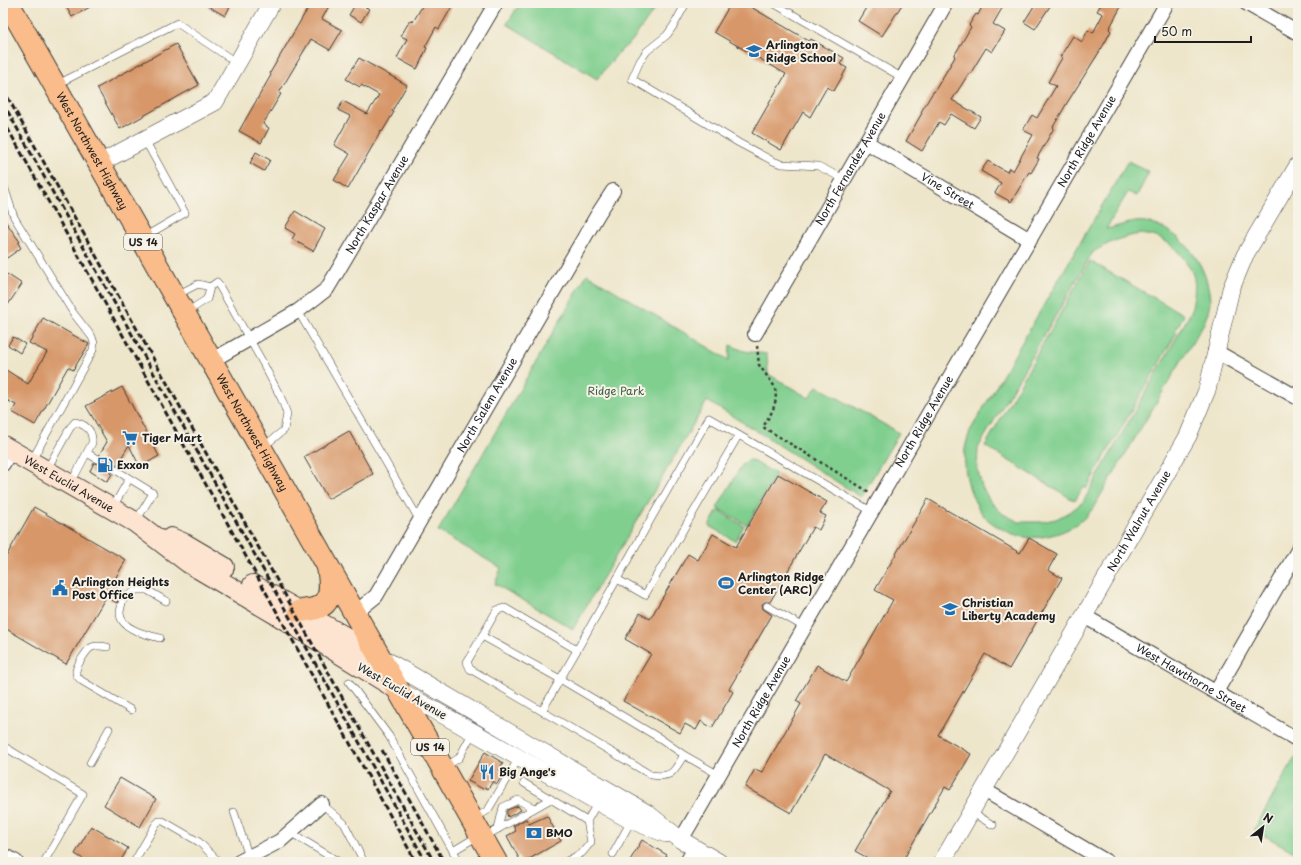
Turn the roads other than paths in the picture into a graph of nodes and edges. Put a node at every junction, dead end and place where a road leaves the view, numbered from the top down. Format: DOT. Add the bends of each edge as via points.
graph roads {
  1 [pos="8,3"];
  2 [pos="272,3"];
  3 [pos="496,3"];
  4 [pos="686,3"];
  5 [pos="773,3"];
  6 [pos="946,3"];
  7 [pos="1167,3"];
  8 [pos="1246,3"];
  9 [pos="1298,33"];
  10 [pos="238,63"];
  11 [pos="903,78"];
  12 [pos="54,86"];
  13 [pos="145,140"];
  14 [pos="866,142"];
  15 [pos="98,164"];
  16 [pos="1298,164"];
  17 [pos="844,179"];
  18 [pos="3,183"];
  19 [pos="613,190"];
  20 [pos="141,238"];
  21 [pos="1030,240"];
  22 [pos="210,287"];
  23 [pos="180,305"];
  24 [pos="298,311"];
  25 [pos="755,334"];
  26 [pos="249,339"];
  27 [pos="1215,351"];
  28 [pos="211,361"];
  29 [pos="1298,398"];
  30 [pos="738,436"];
  31 [pos="261,448"];
  32 [pos="87,453"];
  33 [pos="5,454"];
  34 [pos="96,459"];
  35 [pos="38,467"];
  36 [pos="114,469"];
  37 [pos="129,479"];
  38 [pos="69,485"];
  39 [pos="866,508"];
  40 [pos="111,509"];
  41 [pos="420,521"];
  42 [pos="135,522"];
  43 [pos="1298,550"];
  44 [pos="328,566"];
  45 [pos="617,579"];
  46 [pos="166,601"];
  47 [pos="767,606"];
  48 [pos="300,611"];
  49 [pos="356,614"];
  50 [pos="1084,616"];
  51 [pos="804,628"];
  52 [pos="482,636"];
  53 [pos="160,638"];
  54 [pos="107,647"];
  55 [pos="577,650"];
  56 [pos="378,656"];
  57 [pos="560,679"];
  58 [pos="349,682"];
  59 [pos="397,689"];
  60 [pos="1216,692"];
  61 [pos="131,710"];
  62 [pos="542,711"];
  63 [pos="109,729"];
  64 [pos="473,732"];
  65 [pos="1298,740"];
  66 [pos="3,746"];
  67 [pos="684,755"];
  68 [pos="519,758"];
  69 [pos="90,763"];
  70 [pos="443,769"];
  71 [pos="719,775"];
  72 [pos="524,783"];
  73 [pos="984,790"];
  74 [pos="551,799"];
  75 [pos="598,802"];
  76 [pos="322,804"];
  77 [pos="534,808"];
  78 [pos="234,812"];
  79 [pos="971,812"];
  80 [pos="588,821"];
  81 [pos="631,821"];
  82 [pos="994,825"];
  83 [pos="483,830"];
  84 [pos="290,832"];
  85 [pos="688,850"];
  86 [pos="453,851"];
  87 [pos="613,854"];
  88 [pos="3,855"];
  89 [pos="244,859"];
  90 [pos="16,862"];
  91 [pos="44,862"];
  92 [pos="134,862"];
  93 [pos="219,862"];
  94 [pos="339,862"];
  95 [pos="364,862"];
  96 [pos="460,862"];
  97 [pos="496,862"];
  98 [pos="565,862"];
  99 [pos="719,862"];
  100 [pos="942,862"];
  101 [pos="1107,862"];
  1 -- 12 [label="main road, West Northwest Highway / US 14"];
  2 -- 10 [label="street"];
  3 -- 24 [label="street, North Kaspar Avenue" via="327,289"];
  4 -- 17 [label="lane" via="667,35 646,52 632,79 773,161 818,166"];
  5 -- 11 [label="lane"];
  6 -- 11 [label="street, North Fernandez Avenue"];
  7 -- 21 [label="street, North Ridge Avenue"];
  8 -- 9 [label="street"];
  10 -- 12 [label="lane" via="177,23"];
  10 -- 13 [label="street" via="215,102"];
  11 -- 14 [label="street, North Fernandez Avenue"];
  12 -- 15 [label="main road, West Northwest Highway / US 14"];
  13 -- 15 [label="street"];
  13 -- 20 [label="lane" via="186,213"];
  14 -- 17 [label="street, North Fernandez Avenue"];
  14 -- 21 [label="street, Vine Street"];
  15 -- 20 [label="main road, West Northwest Highway / US 14"];
  16 -- 27 [label="street, North Walnut Avenue" via="1245,255 1231,289"];
  17 -- 25 [label="street, North Fernandez Avenue"];
  18 -- 35 [label="lane" via="14,217 94,343"];
  19 -- 41 [label="street, North Salem Avenue"];
  20 -- 23 [label="main road, West Northwest Highway / US 14"];
  21 -- 39 [label="street, North Ridge Avenue"];
  22 -- 23 [label="lane" via="198,284"];
  22 -- 23 [label="lane" via="207,299"];
  22 -- 26 [label="lane" via="217,282"];
  23 -- 28 [label="main road, West Northwest Highway / US 14"];
  24 -- 26 [label="street, North Kaspar Avenue"];
  24 -- 41 [label="lane"];
  26 -- 28 [label="street, North Kaspar Avenue"];
  26 -- 31 [label="lane" via="288,414 284,430"];
  27 -- 29 [label="street"];
  27 -- 50 [label="street, North Walnut Avenue" via="1207,390 1188,436"];
  28 -- 31 [label="main road, West Northwest Highway / US 14"];
  30 -- 39 [label="lane"];
  30 -- 45 [label="lane" via="645,595"];
  30 -- 45 [label="lane" via="709,418"];
  31 -- 44 [label="main road, West Northwest Highway / US 14"];
  32 -- 34 [label="lane"];
  32 -- 35 [label="lane" via="92,444 91,430 75,422 59,448"];
  32 -- 38 [label="lane"];
  33 -- 35 [label="main road, West Euclid Avenue"];
  35 -- 38 [label="main road, West Euclid Avenue"];
  36 -- 37 [label="lane"];
  37 -- 40 [label="lane"];
  37 -- 42 [label="lane" via="153,493"];
  38 -- 40 [label="main road, West Euclid Avenue"];
  39 -- 51 [label="street, North Ridge Avenue"];
  40 -- 42 [label="main road, West Euclid Avenue"];
  41 -- 49 [label="street, North Salem Avenue" via="376,596"];
  42 -- 48 [label="main road, West Euclid Avenue" via="185,544"];
  42 -- 59 [label="main road, West Euclid Avenue" via="189,563"];
  43 -- 60 [label="street"];
  44 -- 48 [label="main road" via="331,586 324,604 318,608"];
  44 -- 49 [label="main road, West Northwest Highway / US 14"];
  45 -- 55 [label="lane"];
  46 -- 53 [label="lane" via="147,590 136,590 123,599 120,613 124,623 141,634"];
  47 -- 51 [label="lane"];
  48 -- 56 [label="main road, West Euclid Avenue"];
  49 -- 56 [label="main road, West Northwest Highway / US 14"];
  50 -- 60 [label="street, West Hawthorne Street"];
  50 -- 73 [label="street, North Walnut Avenue"];
  51 -- 71 [label="street, North Ridge Avenue"];
  52 -- 55 [label="lane" via="497,610 505,608"];
  52 -- 57 [label="lane"];
  52 -- 62 [label="lane" via="467,662 470,669"];
  54 -- 61 [label="lane" via="98,645 90,648 78,666 77,676"];
  55 -- 57 [label="lane"];
  56 -- 59 [label="main road, West Northwest Highway / US 14"];
  56 -- 85 [label="street, West Euclid Avenue" via="647,813"];
  57 -- 62 [label="lane"];
  57 -- 67 [label="lane"];
  58 -- 86 [label="lane" via="389,736"];
  59 -- 64 [label="street, West Euclid Avenue"];
  59 -- 70 [label="main road, West Northwest Highway / US 14"];
  60 -- 65 [label="street, West Hawthorne Street"];
  62 -- 67 [label="lane" via="651,774 664,777 673,772"];
  63 -- 69 [label="lane"];
  64 -- 68 [label="street, West Euclid Avenue"];
  64 -- 70 [label="lane" via="459,758"];
  66 -- 91 [label="lane" via="83,794"];
  67 -- 71 [label="lane"];
  68 -- 75 [label="street, West Euclid Avenue"];
  68 -- 83 [label="lane" via="488,810"];
  70 -- 83 [label="main road, West Northwest Highway / US 14"];
  71 -- 85 [label="street, North Ridge Avenue"];
  72 -- 74 [label="lane"];
  73 -- 79 [label="street, North Walnut Avenue"];
  73 -- 101 [label="street"];
  74 -- 77 [label="lane"];
  74 -- 80 [label="lane"];
  75 -- 80 [label="lane"];
  75 -- 81 [label="street, West Euclid Avenue"];
  76 -- 84 [label="street"];
  76 -- 95 [label="lane" via="344,823"];
  77 -- 83 [label="lane"];
  77 -- 83 [label="lane" via="518,800 503,807"];
  78 -- 89 [label="lane"];
  79 -- 82 [label="lane"];
  79 -- 100 [label="street, North Walnut Avenue"];
  80 -- 98 [label="lane" via="591,842 582,853"];
  81 -- 85 [label="street, West Euclid Avenue"];
  81 -- 87 [label="lane"];
  83 -- 86 [label="lane"];
  83 -- 97 [label="main road, West Northwest Highway / US 14"];
  84 -- 89 [label="street" via="280,841"];
  84 -- 94 [label="lane"];
  85 -- 99 [label="street, West Euclid Avenue"];
  86 -- 96 [label="lane"];
  88 -- 90 [label="street"];
  92 -- 93 [label="lane" via="156,824 163,820 199,842"];
}
